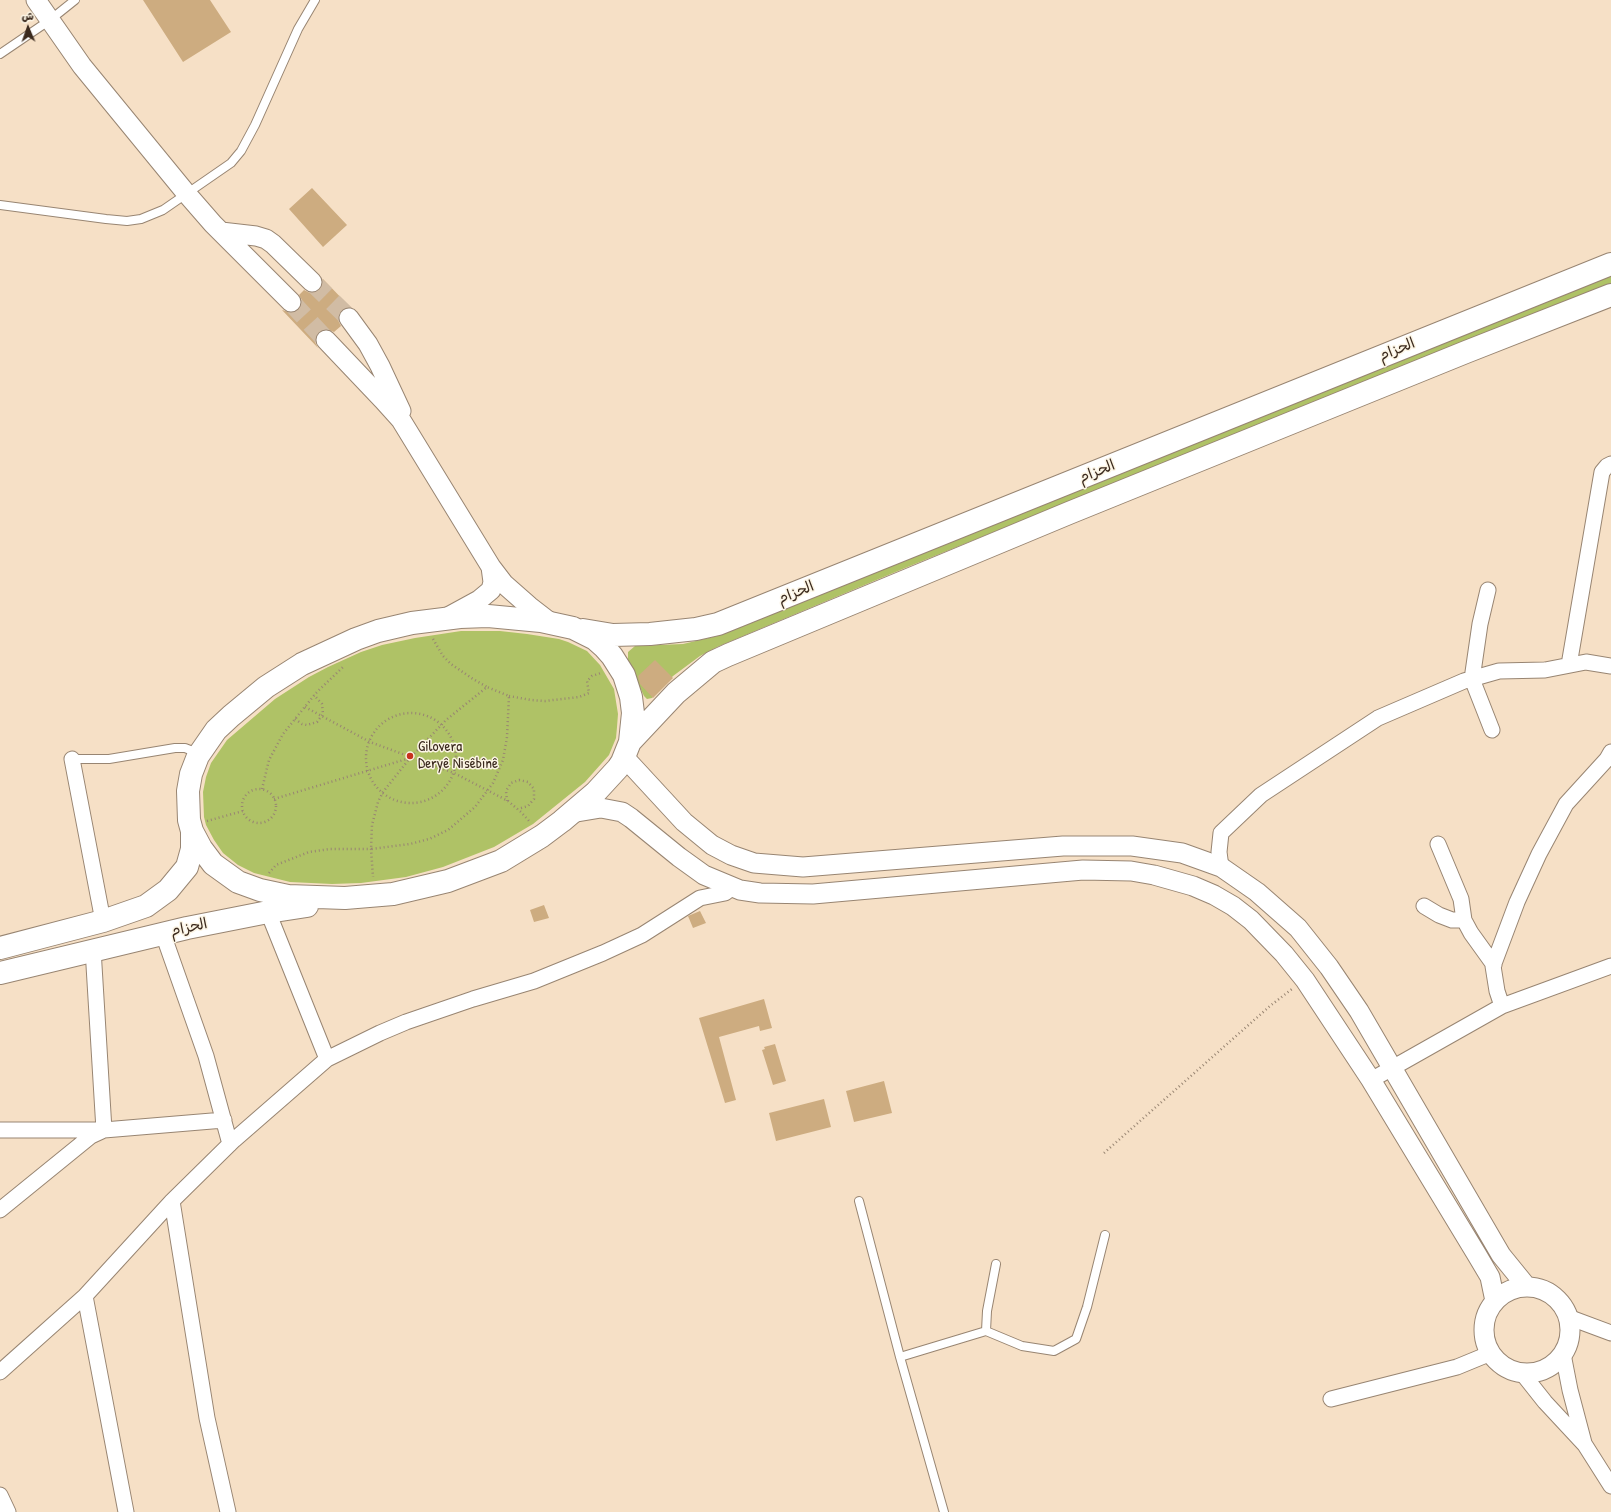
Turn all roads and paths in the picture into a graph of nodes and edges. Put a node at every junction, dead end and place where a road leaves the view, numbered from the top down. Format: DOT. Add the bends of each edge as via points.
graph roads {
  1 [pos="36,0"];
  2 [pos="75,0"];
  3 [pos="315,0"];
  4 [pos="50,20"];
  5 [pos="0,54"];
  6 [pos="186,193"];
  7 [pos="0,205"];
  8 [pos="221,232"];
  9 [pos="1611,264"];
  10 [pos="312,282"];
  11 [pos="1611,295"];
  12 [pos="291,302"];
  13 [pos="348,318"];
  14 [pos="326,340"];
  15 [pos="411,436"];
  16 [pos="1611,464"];
  17 [pos="492,567"];
  18 [pos="1488,590"];
  19 [pos="551,623"];
  20 [pos="573,628"];
  21 [pos="442,629"];
  22 [pos="429,640"];
  23 [pos="433,640"];
  24 [pos="1569,665"];
  25 [pos="1611,666"];
  26 [pos="597,667"];
  27 [pos="335,669"];
  28 [pos="1472,678"];
  29 [pos="487,687"];
  30 [pos="314,695"];
  31 [pos="509,696"];
  32 [pos="304,707"];
  33 [pos="322,716"];
  34 [pos="295,719"];
  35 [pos="442,725"];
  36 [pos="1492,730"];
  37 [pos="370,742"];
  38 [pos="627,750"];
  39 [pos="1611,752"];
  40 [pos="199,754"];
  41 [pos="410,758"];
  42 [pos="72,759"];
  43 [pos="368,770"];
  44 [pos="454,773"];
  45 [pos="262,789"];
  46 [pos="488,791"];
  47 [pos="383,792"];
  48 [pos="274,799"];
  49 [pos="508,801"];
  50 [pos="518,809"];
  51 [pos="243,811"];
  52 [pos="572,813"];
  53 [pos="202,823"];
  54 [pos="533,825"];
  55 [pos="1438,844"];
  56 [pos="371,849"];
  57 [pos="1221,867"];
  58 [pos="265,872"];
  59 [pos="269,873"];
  60 [pos="274,874"];
  61 [pos="367,878"];
  62 [pos="377,883"];
  63 [pos="733,887"];
  64 [pos="1424,906"];
  65 [pos="268,912"];
  66 [pos="1464,920"];
  67 [pos="103,921"];
  68 [pos="163,934"];
  69 [pos="0,948"];
  70 [pos="93,950"];
  71 [pos="1494,965"];
  72 [pos="1611,966"];
  73 [pos="0,973"];
  74 [pos="1305,980"];
  75 [pos="1502,1006"];
  76 [pos="328,1060"];
  77 [pos="1392,1067"];
  78 [pos="1370,1080"];
  79 [pos="224,1120"];
  80 [pos="0,1130"];
  81 [pos="104,1130"];
  82 [pos="230,1144"];
  83 [pos="1104,1152"];
  84 [pos="172,1201"];
  85 [pos="859,1201"];
  86 [pos="0,1210"];
  87 [pos="1105,1235"];
  88 [pos="996,1264"];
  89 [pos="1527,1287"];
  90 [pos="85,1296"];
  91 [pos="1495,1301"];
  92 [pos="1568,1317"];
  93 [pos="986,1331"];
  94 [pos="1611,1333"];
  95 [pos="1491,1353"];
  96 [pos="1563,1354"];
  97 [pos="900,1357"];
  98 [pos="0,1372"];
  99 [pos="1522,1373"];
  100 [pos="1331,1399"];
  101 [pos="1585,1445"];
  102 [pos="1611,1486"];
  103 [pos="0,1495"];
  104 [pos="8,1512"];
  105 [pos="126,1512"];
  106 [pos="228,1512"];
  107 [pos="944,1512"];
  1 -- 4 [label="street"];
  2 -- 4 [label="lane"];
  3 -- 6 [label="lane" via="298,29 241,151 231,163"];
  4 -- 5 [label="lane"];
  4 -- 6 [label="street" via="82,66"];
  6 -- 7 [label="lane" via="163,210 141,219 127,221"];
  6 -- 8 [label="street"];
  8 -- 10 [label="street" via="266,239"];
  8 -- 12 [label="street"];
  9 -- 20 [label="main road, الحزام" via="718,624 674,632 631,635"];
  11 -- 38 [label="main road, الحزام" via="1069,513 728,655 713,662 676,693"];
  13 -- 15 [label="street" via="368,344 380,366"];
  14 -- 15 [label="street" via="384,400"];
  15 -- 17 [label="street"];
  16 -- 24 [label="street" via="1602,472"];
  17 -- 19 [label="street" via="515,595"];
  17 -- 21 [label="street" via="491,590"];
  18 -- 28 [label="street"];
  19 -- 20 [label="main road"];
  19 -- 21 [label="main road" via="494,616 460,617"];
  20 -- 38 [label="main road" via="596,639 612,656 624,675 632,702"];
  21 -- 23 [label="path"];
  21 -- 40 [label="main road" via="412,623 378,631 343,644 302,664 266,687 231,716 216,730"];
  22 -- 23 [label="path"];
  23 -- 29 [label="path" via="451,664"];
  24 -- 25 [label="street" via="1586,662"];
  24 -- 28 [label="street" via="1545,670 1499,671"];
  26 -- 31 [label="path" via="601,674 592,676 587,681 589,693 579,697 545,701"];
  27 -- 30 [label="path" via="345,664"];
  28 -- 36 [label="street"];
  28 -- 57 [label="street" via="1378,718 1262,795 1221,833"];
  29 -- 31 [label="path"];
  29 -- 35 [label="path"];
  30 -- 32 [label="path"];
  30 -- 33 [label="path" via="322,704"];
  31 -- 46 [label="path" via="503,760"];
  32 -- 33 [label="path"];
  32 -- 34 [label="path"];
  33 -- 34 [label="path" via="317,722 307,725"];
  33 -- 37 [label="path"];
  34 -- 45 [label="path" via="273,750"];
  35 -- 37 [label="path" via="423,714 408,713 394,716 381,724"];
  35 -- 41 [label="path"];
  35 -- 44 [label="path" via="454,744 457,759"];
  37 -- 41 [label="path"];
  37 -- 43 [label="path" via="367,749"];
  38 -- 52 [label="main road" via="618,768"];
  38 -- 57 [label="street" via="684,822 712,844 754,863 803,867 1063,846 1132,846 1182,853"];
  39 -- 71 [label="street" via="1566,804 1517,902"];
  40 -- 42 [label="lane" via="185,748 175,748 109,759"];
  40 -- 53 [label="main road" via="188,791 189,810"];
  41 -- 43 [label="path"];
  41 -- 44 [label="path"];
  41 -- 47 [label="path"];
  42 -- 67 [label="street"];
  43 -- 47 [label="path" via="371,778"];
  43 -- 48 [label="path"];
  44 -- 46 [label="path"];
  44 -- 47 [label="path" via="446,786 435,796 421,802 406,803 392,799"];
  45 -- 48 [label="path"];
  45 -- 51 [label="path" via="247,794 242,805"];
  46 -- 49 [label="path"];
  46 -- 56 [label="path" via="465,816 438,835 410,844"];
  47 -- 56 [label="path" via="373,817"];
  48 -- 51 [label="path" via="275,811 268,820 256,822"];
  49 -- 50 [label="path"];
  49 -- 50 [label="path" via="506,791 511,783 519,780 528,782 534,789 534,799 528,806"];
  50 -- 54 [label="path"];
  51 -- 53 [label="path"];
  52 -- 54 [label="main road"];
  52 -- 63 [label="street" via="601,808 622,812 704,875"];
  53 -- 62 [label="main road" via="201,848 213,864 248,887 288,896 332,899"];
  53 -- 67 [label="main road" via="187,867 168,890 146,906"];
  54 -- 62 [label="main road" via="501,861 459,877 422,888"];
  55 -- 66 [label="street" via="1461,899"];
  56 -- 59 [label="path" via="309,852 276,865"];
  56 -- 62 [label="path"];
  57 -- 77 [label="street" via="1257,892 1298,928 1330,967"];
  58 -- 59 [label="path"];
  59 -- 60 [label="path"];
  61 -- 62 [label="path"];
  62 -- 65 [label="main road, الحزام"];
  63 -- 74 [label="street" via="760,893 813,894 1083,870 1131,871 1193,886 1233,906 1268,936"];
  63 -- 76 [label="street" via="725,893 700,898 642,935 603,954 534,981 406,1022"];
  64 -- 66 [label="street" via="1452,920"];
  65 -- 68 [label="main road, الحزام"];
  65 -- 76 [label="street"];
  66 -- 71 [label="street"];
  67 -- 69 [label="main road"];
  68 -- 70 [label="main road, الحزام"];
  68 -- 79 [label="street" via="206,1056"];
  70 -- 73 [label="main road, الحزام"];
  70 -- 81 [label="street"];
  71 -- 75 [label="street" via="1497,991"];
  72 -- 75 [label="street"];
  74 -- 78 [label="street"];
  74 -- 83 [label="path" via="1270,1006"];
  75 -- 77 [label="street"];
  76 -- 82 [label="street"];
  77 -- 78 [label="street"];
  77 -- 89 [label="street" via="1501,1255"];
  78 -- 91 [label="street" via="1490,1277"];
  79 -- 81 [label="street"];
  79 -- 82 [label="street"];
  80 -- 81 [label="street"];
  81 -- 86 [label="street" via="91,1136"];
  82 -- 84 [label="street"];
  84 -- 90 [label="street"];
  84 -- 106 [label="street" via="207,1418"];
  85 -- 97 [label="lane"];
  87 -- 93 [label="lane" via="1087,1307 1076,1339 1054,1351 1022,1346"];
  88 -- 93 [label="lane"];
  89 -- 91 [label="street" via="1515,1289"];
  89 -- 92 [label="street" via="1553,1295 1563,1305"];
  90 -- 98 [label="street"];
  90 -- 105 [label="street"];
  91 -- 95 [label="street" via="1487,1313 1484,1326 1485,1340"];
  92 -- 94 [label="street"];
  92 -- 96 [label="street" via="1571,1330"];
  93 -- 97 [label="lane"];
  95 -- 99 [label="street" via="1499,1363 1510,1370"];
  95 -- 100 [label="street" via="1457,1367"];
  96 -- 99 [label="street" via="1545,1370"];
  96 -- 101 [label="street"];
  97 -- 107 [label="lane"];
  99 -- 101 [label="street"];
  101 -- 102 [label="street"];
  103 -- 104 [label="street"];
}
